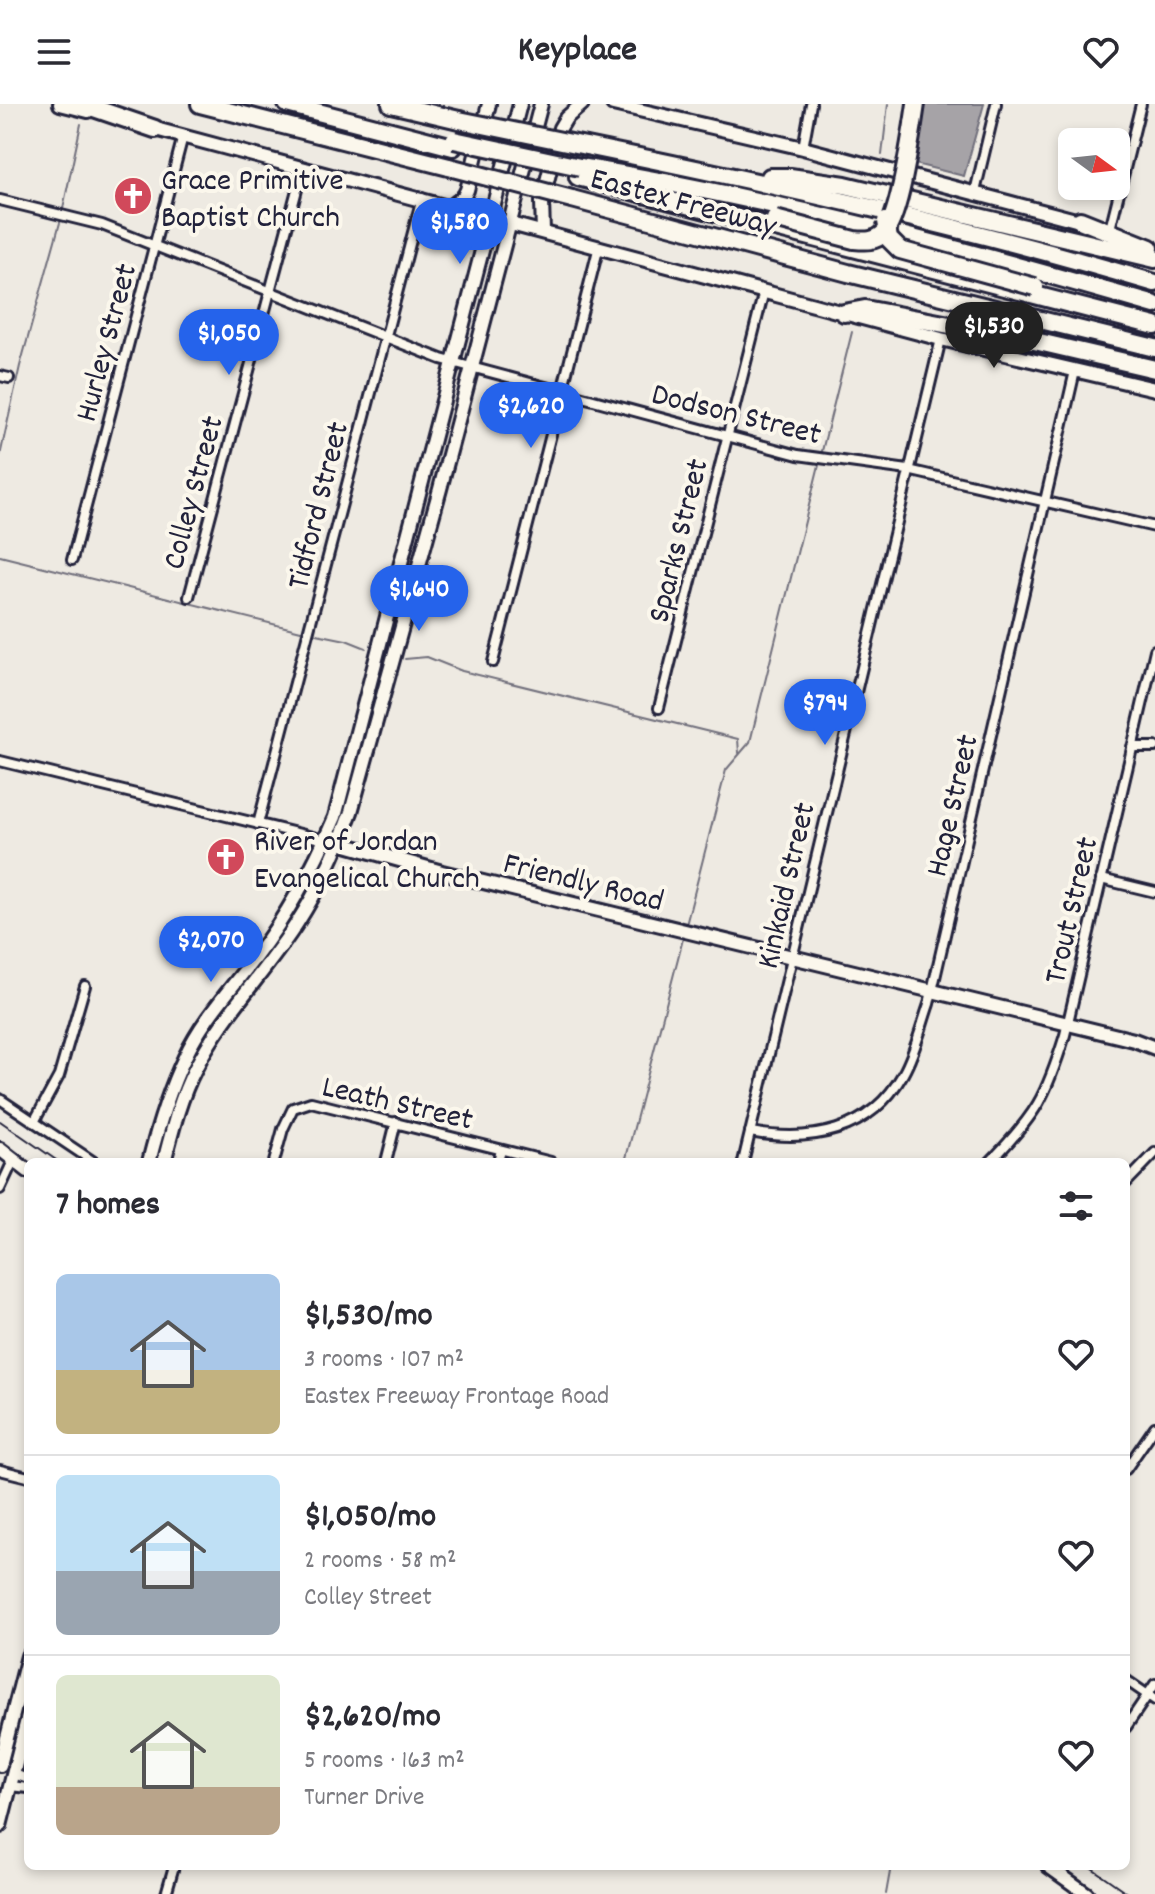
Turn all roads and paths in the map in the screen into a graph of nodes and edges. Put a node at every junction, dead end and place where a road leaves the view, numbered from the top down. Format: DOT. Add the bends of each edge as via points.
graph roads {
  1 [pos="60,104"];
  2 [pos="82,104"];
  3 [pos="200,104"];
  4 [pos="288,104"];
  5 [pos="391,104"];
  6 [pos="489,104"];
  7 [pos="520,104"];
  8 [pos="541,104"];
  9 [pos="582,104"];
  10 [pos="613,104"];
  11 [pos="811,104"];
  12 [pos="910,104"];
  13 [pos="916,104"];
  14 [pos="996,104"];
  15 [pos="1141,104"];
  16 [pos="636,106"];
  17 [pos="910,124"];
  18 [pos="155,129"];
  19 [pos="183,136"];
  20 [pos="803,148"];
  21 [pos="303,167"];
  22 [pos="579,172"];
  23 [pos="740,177"];
  24 [pos="975,192"];
  25 [pos="422,198"];
  26 [pos="0,200"];
  27 [pos="452,206"];
  28 [pos="491,217"];
  29 [pos="889,219"];
  30 [pos="1080,220"];
  31 [pos="510,222"];
  32 [pos="1110,229"];
  33 [pos="543,231"];
  34 [pos="1155,242"];
  35 [pos="154,244"];
  36 [pos="599,246"];
  37 [pos="1150,255"];
  38 [pos="1155,283"];
  39 [pos="764,291"];
  40 [pos="269,292"];
  41 [pos="1155,305"];
  42 [pos="844,313"];
  43 [pos="1155,316"];
  44 [pos="1155,326"];
  45 [pos="385,337"];
  46 [pos="941,339"];
  47 [pos="1155,348"];
  48 [pos="454,362"];
  49 [pos="472,367"];
  50 [pos="1155,369"];
  51 [pos="1075,371"];
  52 [pos="1155,389"];
  53 [pos="562,392"];
  54 [pos="727,435"];
  55 [pos="908,470"];
  56 [pos="420,484"];
  57 [pos="440,489"];
  58 [pos="1045,501"];
  59 [pos="1155,527"];
  60 [pos="72,560"];
  61 [pos="189,597"];
  62 [pos="1155,650"];
  63 [pos="493,662"];
  64 [pos="659,708"];
  65 [pos="370,713"];
  66 [pos="1132,747"];
  67 [pos="1155,747"];
  68 [pos="0,761"];
  69 [pos="258,824"];
  70 [pos="325,840"];
  71 [pos="339,843"];
  72 [pos="1101,879"];
  73 [pos="1155,892"];
  74 [pos="791,958"];
  75 [pos="262,959"];
  76 [pos="85,986"];
  77 [pos="932,992"];
  78 [pos="1068,1025"];
  79 [pos="1155,1048"];
  80 [pos="183,1060"];
  81 [pos="195,1068"];
  82 [pos="0,1099"];
  83 [pos="34,1122"];
  84 [pos="396,1122"];
  85 [pos="750,1132"];
  86 [pos="0,1149"];
  87 [pos="501,1150"];
  88 [pos="1155,1153"];
  89 [pos="88,1158"];
  90 [pos="150,1158"];
  91 [pos="165,1158"];
  92 [pos="275,1158"];
  93 [pos="387,1158"];
  94 [pos="499,1158"];
  95 [pos="534,1158"];
  96 [pos="744,1158"];
  97 [pos="994,1158"];
  98 [pos="14,1159"];
  99 [pos="24,1166"];
  100 [pos="1130,1179"];
  101 [pos="0,1189"];
  102 [pos="1155,1427"];
  103 [pos="1130,1463"];
  104 [pos="0,1470"];
  105 [pos="24,1476"];
  106 [pos="24,1672"];
  107 [pos="1130,1683"];
  108 [pos="1155,1684"];
  109 [pos="1151,1697"];
  110 [pos="1130,1722"];
  111 [pos="24,1729"];
  112 [pos="0,1768"];
  113 [pos="8,1781"];
  114 [pos="0,1826"];
  115 [pos="173,1870"];
  116 [pos="1054,1870"];
  117 [pos="166,1894"];
  118 [pos="1087,1894"];
  1 -- 18 [label="main road"];
  2 -- 18 [label="highway"];
  3 -- 47 [label="highway, Eastex Freeway, bridge"];
  4 -- 22 [label="highway, Eastex Freeway, bridge"];
  5 -- 23 [label="highway, Eastex Freeway, bridge"];
  6 -- 27 [label="main road" via="467,190"];
  7 -- 28 [label="main road"];
  8 -- 31 [label="main road"];
  9 -- 33 [label="main road" via="560,128 542,202"];
  10 -- 16 [label="main road"];
  11 -- 20 [label="street"];
  12 -- 17 [label="highway"];
  13 -- 17 [label="highway"];
  14 -- 24 [label="street"];
  15 -- 32 [label="street"];
  16 -- 20 [label="main road"];
  17 -- 29 [label="highway"];
  18 -- 19 [label="main road"];
  19 -- 21 [label="main road"];
  19 -- 35 [label="street, Hurley Street"];
  20 -- 24 [label="main road"];
  21 -- 25 [label="main road"];
  21 -- 40 [label="street, Colley Street"];
  22 -- 29 [label="highway, bridge" via="865,234"];
  22 -- 41 [label="highway, Eastex Freeway" via="673,182 753,200"];
  22 -- 44 [label="highway"];
  23 -- 37 [label="highway" via="845,185"];
  23 -- 38 [label="highway, Eastex Freeway"];
  24 -- 30 [label="main road"];
  25 -- 27 [label="main road"];
  25 -- 45 [label="street, Tidford Street"];
  26 -- 35 [label="street, Dodson Street"];
  27 -- 28 [label="main road"];
  28 -- 31 [label="main road"];
  28 -- 48 [label="main road"];
  29 -- 43 [label="highway, bridge" via="894,246 908,253"];
  30 -- 32 [label="main road"];
  30 -- 37 [label="highway"];
  31 -- 33 [label="main road"];
  31 -- 49 [label="main road"];
  32 -- 34 [label="main road"];
  33 -- 36 [label="main road"];
  35 -- 40 [label="street, Dodson Street"];
  35 -- 60 [label="street, Hurley Street"];
  36 -- 39 [label="main road"];
  36 -- 53 [label="street"];
  39 -- 42 [label="main road"];
  39 -- 54 [label="street, Sparks Street"];
  40 -- 45 [label="street, Dodson Street"];
  40 -- 61 [label="street, Colley Street"];
  42 -- 46 [label="main road"];
  42 -- 50 [label="highway" via="880,311"];
  45 -- 48 [label="street, Dodson Street"];
  45 -- 69 [label="street, Tidford Street"];
  46 -- 51 [label="main road"];
  46 -- 55 [label="street, Kinkaid Street"];
  48 -- 49 [label="street, Dodson Street"];
  48 -- 56 [label="main road"];
  49 -- 53 [label="street, Dodson Street"];
  49 -- 57 [label="main road"];
  51 -- 52 [label="main road"];
  51 -- 58 [label="street, Hage Street"];
  53 -- 54 [label="street, Dodson Street"];
  53 -- 63 [label="street"];
  54 -- 55 [label="street, Dodson Street" via="804,457"];
  54 -- 64 [label="street, Sparks Street"];
  55 -- 58 [label="street, Dodson Street"];
  55 -- 74 [label="street, Kinkaid Street"];
  56 -- 57 [label="main road"];
  56 -- 65 [label="main road"];
  57 -- 65 [label="main road"];
  58 -- 59 [label="street, Dodson Street"];
  58 -- 77 [label="street, Hage Street"];
  62 -- 66 [label="street, Trout Street"];
  65 -- 70 [label="main road"];
  65 -- 71 [label="main road" via="351,812"];
  66 -- 67 [label="street"];
  66 -- 72 [label="street, Trout Street"];
  68 -- 69 [label="street, Friendly Road"];
  69 -- 70 [label="street, Friendly Road"];
  70 -- 71 [label="main road, Friendly Road"];
  70 -- 75 [label="main road"];
  71 -- 74 [label="main road, Friendly Road"];
  71 -- 75 [label="main road" via="297,923"];
  72 -- 73 [label="street"];
  72 -- 78 [label="street, Trout Street"];
  74 -- 77 [label="main road, Friendly Road"];
  74 -- 85 [label="street, Kinkaid Street"];
  75 -- 80 [label="main road" via="202,1027"];
  75 -- 81 [label="main road"];
  76 -- 83 [label="street" via="59,1076"];
  77 -- 78 [label="main road, Friendly Road"];
  77 -- 85 [label="street, Hage Street" via="908,1063 877,1106 846,1126 812,1137"];
  78 -- 79 [label="main road, Friendly Road"];
  78 -- 97 [label="street, Trout Street" via="1044,1097"];
  80 -- 81 [label="main road"];
  80 -- 90 [label="main road"];
  81 -- 91 [label="main road"];
  82 -- 83 [label="street"];
  83 -- 89 [label="street"];
  84 -- 87 [label="street, Leath Street"];
  84 -- 92 [label="street, Leath Street" via="311,1102 293,1108"];
  84 -- 93 [label="street"];
  85 -- 96 [label="street, Kinkaid Street"];
  86 -- 98 [label="main road"];
  87 -- 94 [label="street"];
  87 -- 95 [label="street, Leath Street"];
  88 -- 100 [label="street"];
  98 -- 99 [label="main road"];
  98 -- 101 [label="street"];
  102 -- 103 [label="street"];
  104 -- 105 [label="street"];
  106 -- 112 [label="main road"];
  107 -- 109 [label="street"];
  108 -- 109 [label="street"];
  109 -- 110 [label="street"];
  111 -- 113 [label="main road"];
  112 -- 113 [label="main road"];
  113 -- 114 [label="main road"];
  115 -- 117 [label="street"];
  116 -- 118 [label="main road"];
}
